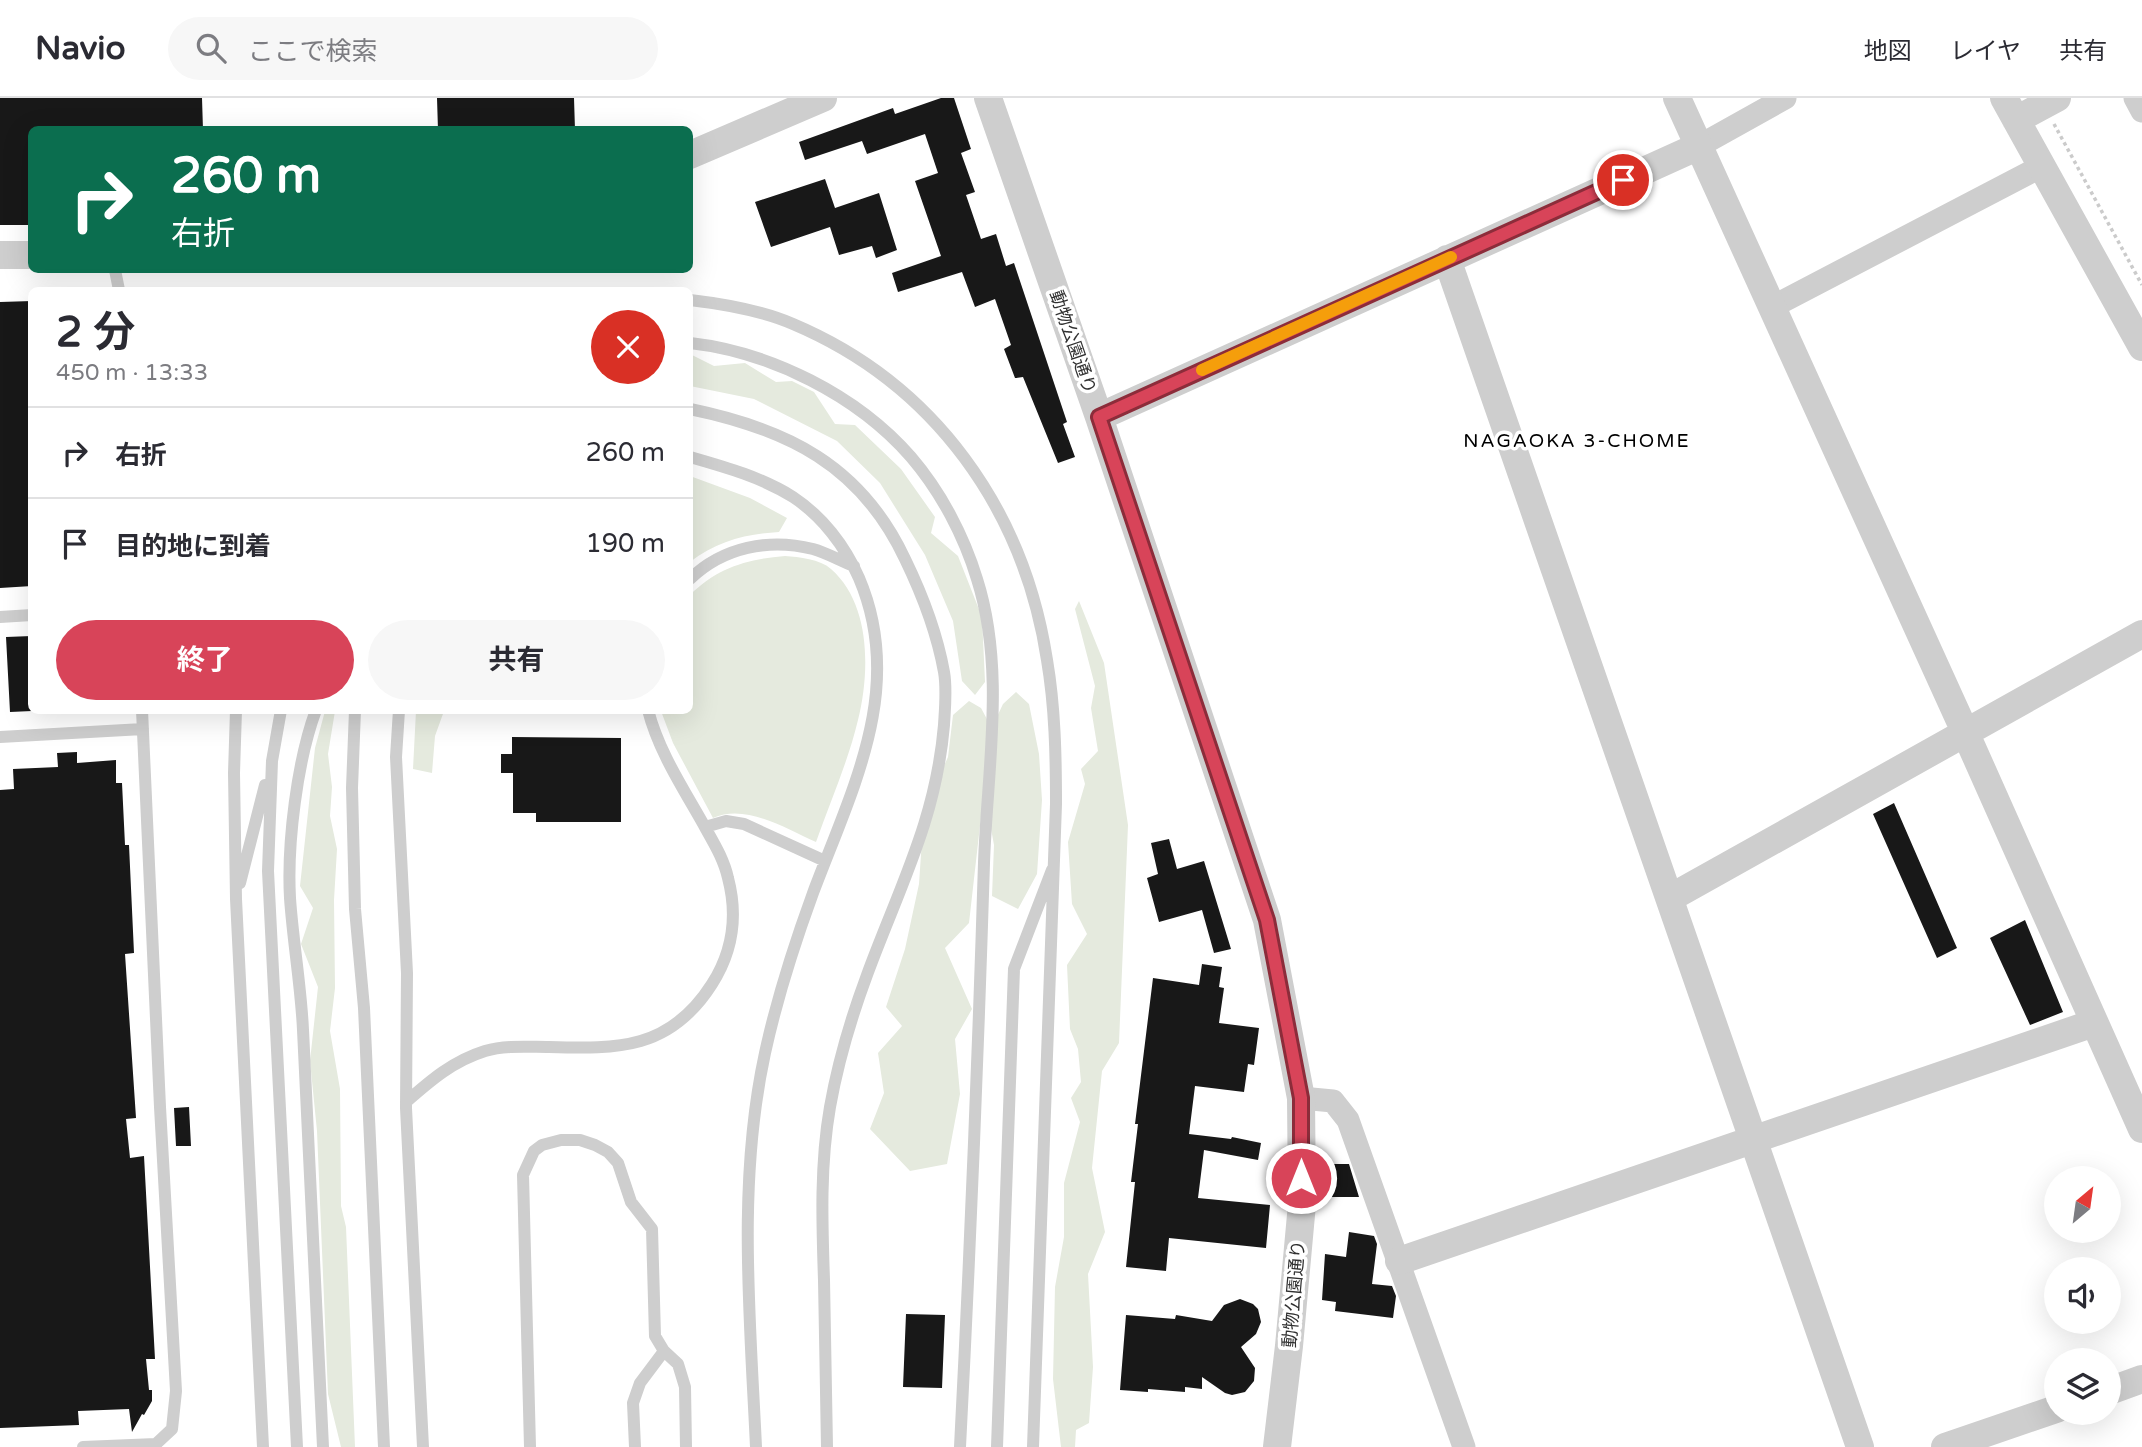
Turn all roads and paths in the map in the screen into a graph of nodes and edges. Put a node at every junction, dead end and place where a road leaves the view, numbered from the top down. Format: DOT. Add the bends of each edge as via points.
graph roads {
  1 [pos="823,98"];
  2 [pos="988,98"];
  3 [pos="1677,98"];
  4 [pos="1785,98"];
  5 [pos="2135,98"];
  6 [pos="2050,102"];
  7 [pos="2010,109"];
  8 [pos="2142,111"];
  9 [pos="1699,146"];
  10 [pos="693,154"];
  11 [pos="2042,166"];
  12 [pos="0,255"];
  13 [pos="28,255"];
  14 [pos="1447,259"];
  15 [pos="2142,285"];
  16 [pos="693,300"];
  17 [pos="1772,307"];
  18 [pos="693,344"];
  19 [pos="2142,346"];
  20 [pos="693,410"];
  21 [pos="1099,417"];
  22 [pos="693,458"];
  23 [pos="854,566"];
  24 [pos="693,577"];
  25 [pos="28,615"];
  26 [pos="0,617"];
  27 [pos="2142,634"];
  28 [pos="142,714"];
  29 [pos="236,714"];
  30 [pos="280,714"];
  31 [pos="315,714"];
  32 [pos="355,714"];
  33 [pos="399,714"];
  34 [pos="650,714"];
  35 [pos="143,729"];
  36 [pos="1966,734"];
  37 [pos="0,737"];
  38 [pos="272,761"];
  39 [pos="705,827"];
  40 [pos="1056,860"];
  41 [pos="825,861"];
  42 [pos="1670,898"];
  43 [pos="236,899"];
  44 [pos="2094,1023"];
  45 [pos="1301,1098"];
  46 [pos="406,1102"];
  47 [pos="2142,1129"];
  48 [pos="1755,1141"];
  49 [pos="1399,1261"];
  50 [pos="664,1351"];
  51 [pos="2142,1379"];
  52 [pos="2121,1387"];
  53 [pos="2044,1413"];
  54 [pos="156,1445"];
  55 [pos="83,1447"];
  56 [pos="263,1447"];
  57 [pos="297,1447"];
  58 [pos="323,1447"];
  59 [pos="384,1447"];
  60 [pos="423,1447"];
  61 [pos="530,1447"];
  62 [pos="635,1447"];
  63 [pos="686,1447"];
  64 [pos="756,1447"];
  65 [pos="827,1447"];
  66 [pos="960,1447"];
  67 [pos="997,1447"];
  68 [pos="1033,1447"];
  69 [pos="1277,1447"];
  70 [pos="1464,1447"];
  71 [pos="1860,1447"];
  72 [pos="1945,1447"];
  1 -- 10 [label="street"];
  2 -- 21 [label="street, 動物公園通り"];
  3 -- 9 [label="street"];
  4 -- 9 [label="street"];
  5 -- 8 [label="street"];
  6 -- 7 [label="street"];
  6 -- 15 [label="path"];
  7 -- 11 [label="street"];
  9 -- 14 [label="street"];
  9 -- 17 [label="street"];
  11 -- 17 [label="street"];
  11 -- 19 [label="street"];
  12 -- 13 [label="street"];
  14 -- 21 [label="street"];
  14 -- 42 [label="street"];
  16 -- 40 [label="lane" via="791,323 842,348 920,406 982,480 1007,523 1023,566 1047,660 1056,753"];
  17 -- 36 [label="street"];
  18 -- 66 [label="lane" via="778,365 821,387 880,428 910,457 939,496 962,539 988,622 992,713"];
  20 -- 65 [label="lane" via="765,429 802,446 845,475 897,542 932,627 945,674 942,740 926,824 850,1022 831,1106 822,1205"];
  21 -- 45 [label="street, 動物公園通り" via="1267,920"];
  22 -- 23 [label="lane" via="752,477 795,498 828,528"];
  23 -- 24 [label="lane" via="815,550 762,544 719,557"];
  23 -- 41 [label="lane" via="877,640 877,702"];
  25 -- 26 [label="lane"];
  27 -- 36 [label="street"];
  28 -- 35 [label="lane"];
  29 -- 43 [label="lane"];
  30 -- 38 [label="lane"];
  31 -- 58 [label="lane" via="296,794 290,882 302,1005"];
  32 -- 59 [label="lane" via="355,909 364,1008"];
  33 -- 46 [label="lane" via="396,757 407,973"];
  34 -- 39 [label="lane" via="663,750"];
  35 -- 37 [label="lane"];
  35 -- 54 [label="lane" via="176,1391 172,1429"];
  36 -- 42 [label="street"];
  36 -- 44 [label="street"];
  38 -- 43 [label="lane"];
  38 -- 57 [label="lane" via="268,871"];
  39 -- 41 [label="lane" via="737,822"];
  39 -- 46 [label="lane" via="728,877 734,924 719,973 687,1015 666,1031 622,1046 514,1046 487,1051 447,1068"];
  40 -- 67 [label="lane" via="1014,969"];
  40 -- 68 [label="lane"];
  41 -- 64 [label="lane" via="792,951 756,1100 748,1213"];
  42 -- 48 [label="street"];
  43 -- 56 [label="lane"];
  44 -- 47 [label="street"];
  44 -- 48 [label="street"];
  45 -- 49 [label="street" via="1333,1101 1348,1120"];
  45 -- 69 [label="street, 動物公園通り" via="1301,1204"];
  46 -- 60 [label="lane"];
  48 -- 49 [label="street"];
  48 -- 71 [label="street"];
  49 -- 70 [label="street"];
  50 -- 61 [label="lane" via="655,1336 652,1229 631,1202 618,1163 608,1152 580,1140 542,1145 534,1151 523,1175"];
  50 -- 62 [label="lane" via="639,1383 633,1402"];
  50 -- 63 [label="lane" via="678,1364 685,1387"];
  51 -- 52 [label="street"];
  53 -- 72 [label="street"];
  54 -- 55 [label="lane"];
}
